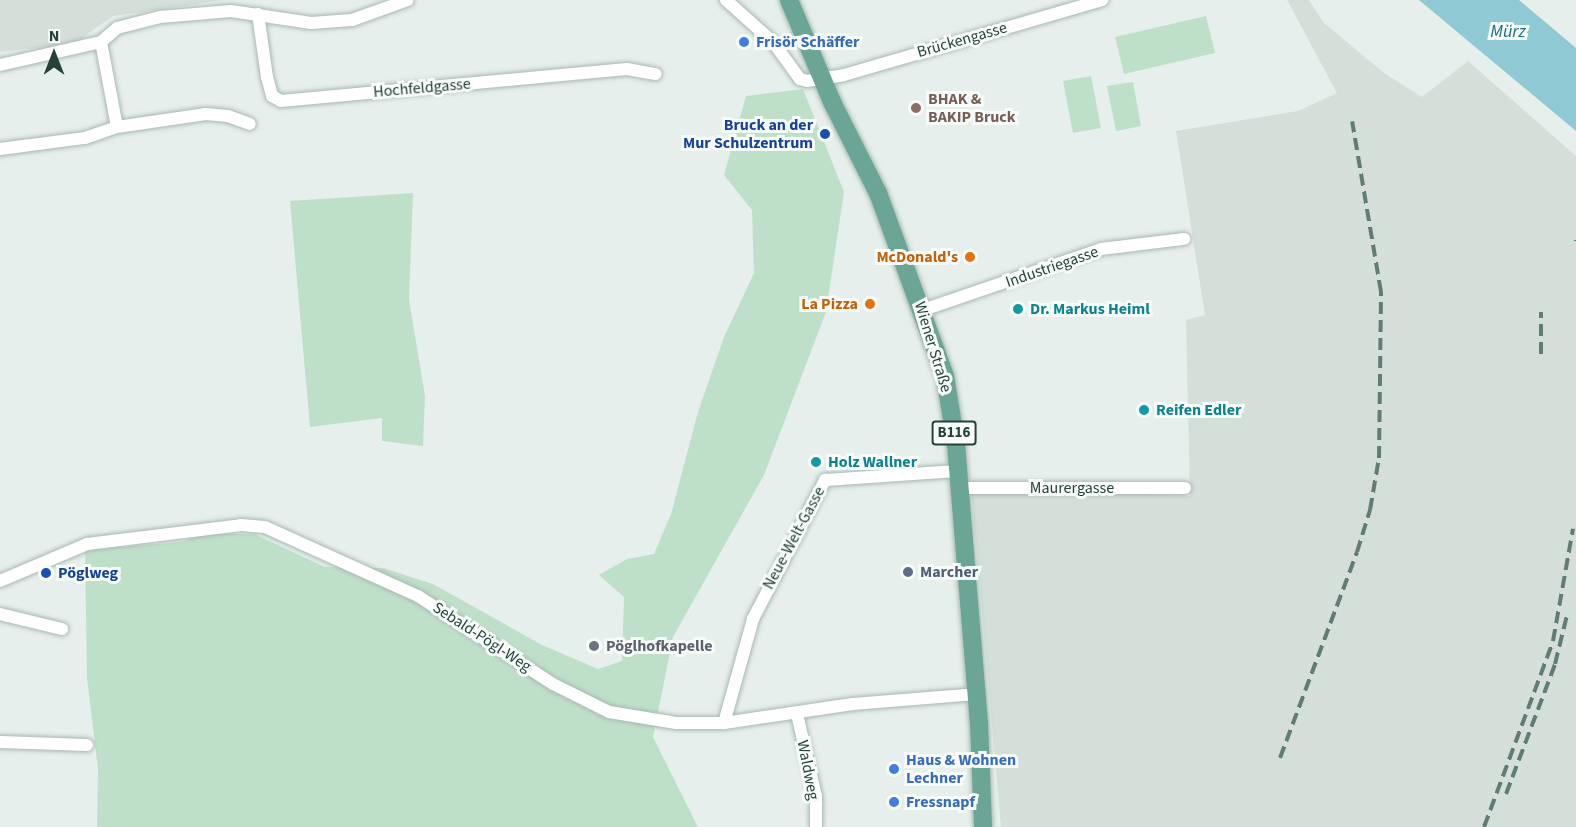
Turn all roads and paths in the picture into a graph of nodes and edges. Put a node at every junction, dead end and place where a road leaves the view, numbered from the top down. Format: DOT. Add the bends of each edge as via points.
graph roads {
  1 [pos="408,0"];
  2 [pos="726,0"];
  3 [pos="789,0"];
  4 [pos="1102,0"];
  5 [pos="258,14"];
  6 [pos="101,42"];
  7 [pos="0,65"];
  8 [pos="656,74"];
  9 [pos="822,79"];
  10 [pos="250,124"];
  11 [pos="117,127"];
  12 [pos="0,149"];
  13 [pos="1184,239"];
  14 [pos="923,310"];
  15 [pos="959,480"];
  16 [pos="1185,488"];
  17 [pos="0,581"];
  18 [pos="0,614"];
  19 [pos="62,629"];
  20 [pos="976,694"];
  21 [pos="797,714"];
  22 [pos="724,723"];
  23 [pos="0,742"];
  24 [pos="87,745"];
  25 [pos="816,827"];
  26 [pos="983,827"];
  1 -- 5 [label="street" via="352,20 311,23"];
  2 -- 9 [label="street" via="773,42 800,79"];
  3 -- 9 [label="main road, Wiener Straße / B116"];
  4 -- 9 [label="street, Brückengasse"];
  5 -- 6 [label="street" via="231,11 160,17 117,28"];
  5 -- 8 [label="street, Hochfeldgasse" via="272,96 281,101 627,69"];
  6 -- 7 [label="street"];
  6 -- 11 [label="street"];
  9 -- 14 [label="main road, Wiener Straße / B116" via="878,193"];
  10 -- 11 [label="street" via="206,114"];
  11 -- 12 [label="street" via="86,138"];
  13 -- 14 [label="street, Industriegasse" via="1101,249"];
  14 -- 15 [label="main road, Wiener Straße / B116" via="945,376"];
  15 -- 16 [label="street, Maurergasse"];
  15 -- 20 [label="main road, Wiener Straße / B116"];
  15 -- 22 [label="street, Neue-Welt-Gasse" via="825,480 757,610"];
  17 -- 22 [label="street, Sebald-Pögl-Weg" via="87,544 241,525 265,527 418,596 553,684 609,712 676,723"];
  18 -- 19 [label="street"];
  20 -- 21 [label="street, Sebald-Pögl-Weg" via="853,704"];
  20 -- 26 [label="main road, Wiener Straße / B116"];
  21 -- 22 [label="street, Sebald-Pögl-Weg"];
  21 -- 25 [label="street, Waldweg" via="816,796"];
  23 -- 24 [label="street"];
}
